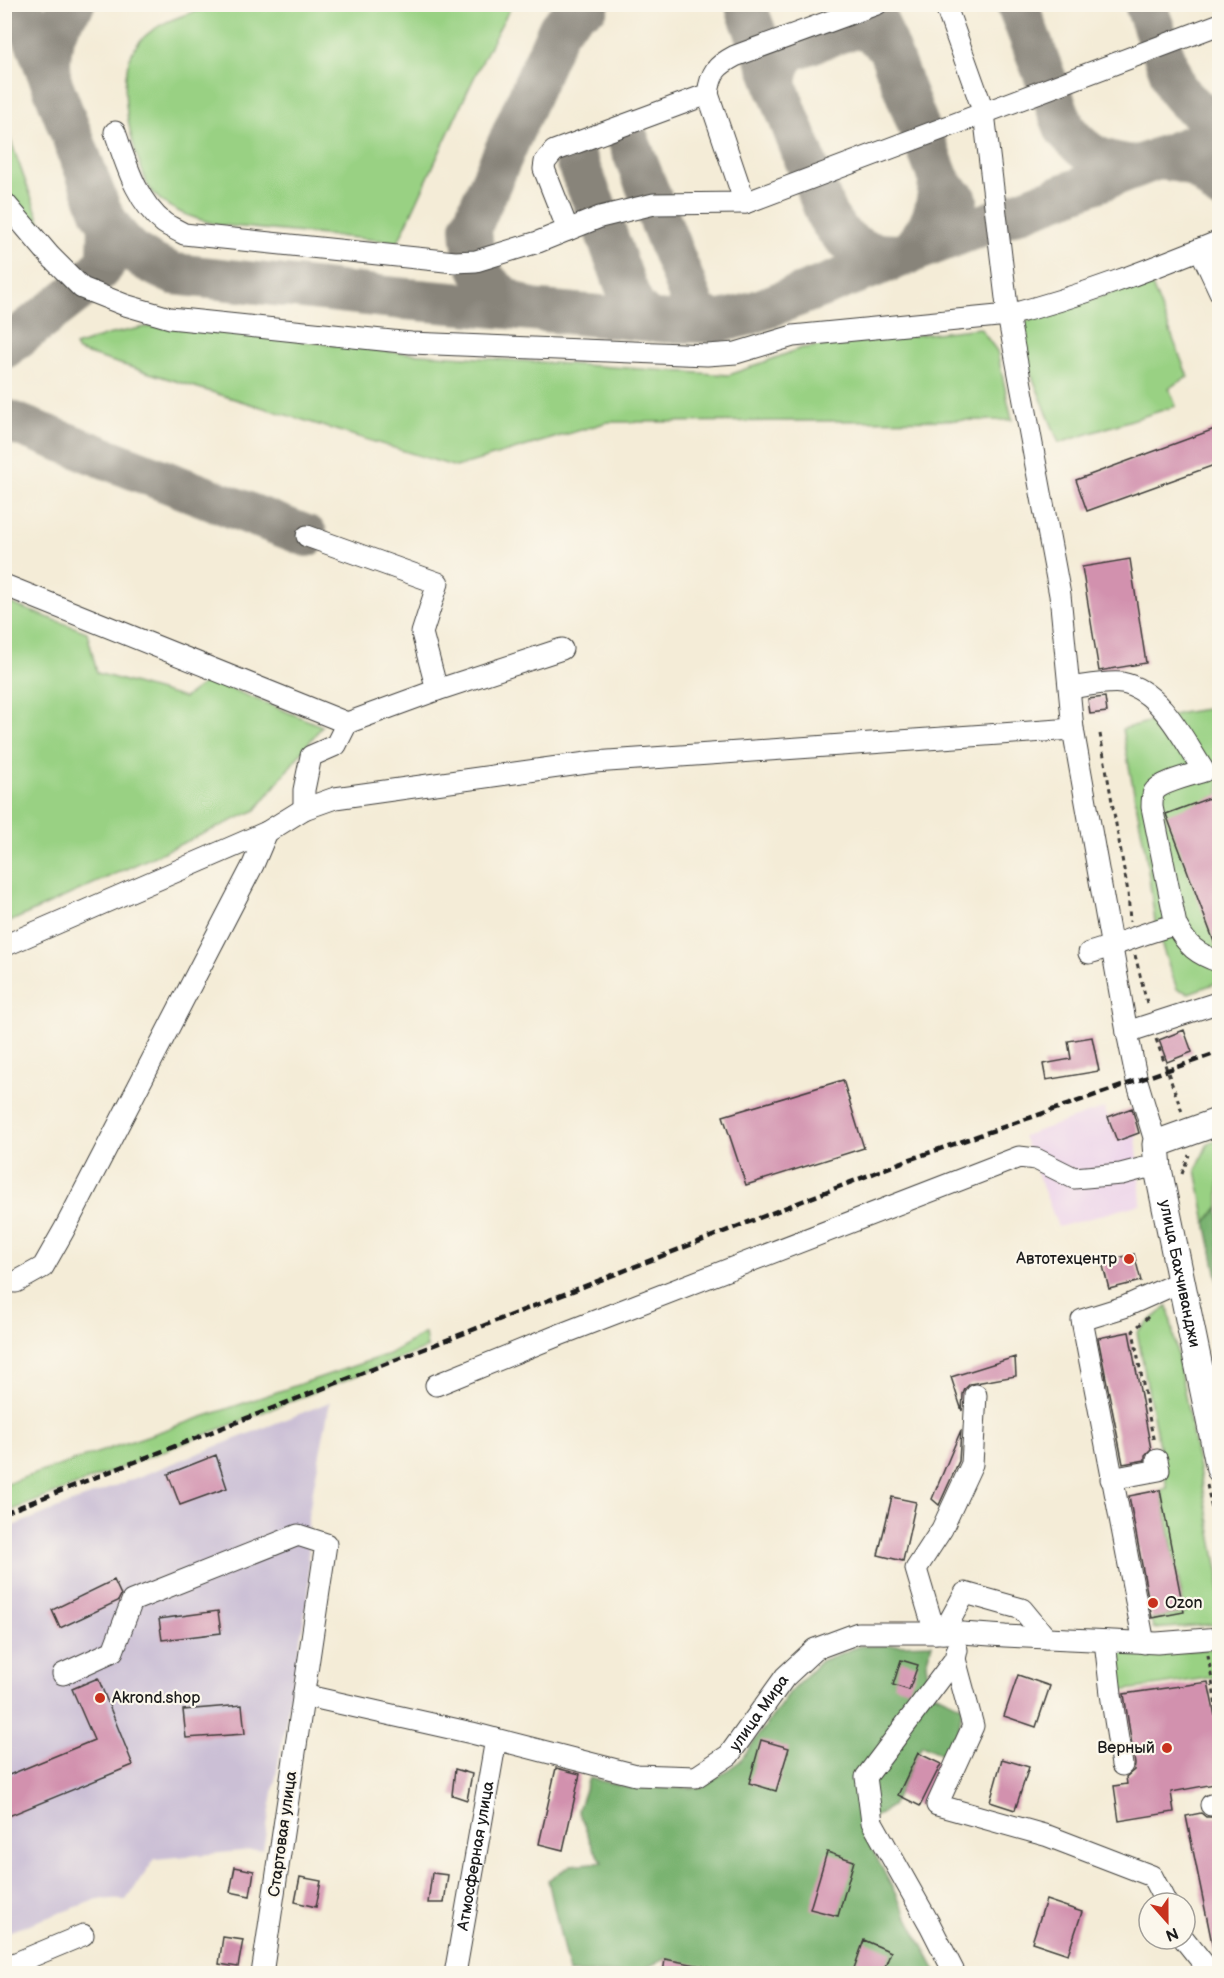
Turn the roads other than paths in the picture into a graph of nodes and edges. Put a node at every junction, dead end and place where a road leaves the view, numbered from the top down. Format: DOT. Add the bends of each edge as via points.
graph roads {
  1 [pos="877,4"];
  2 [pos="945,4"];
  3 [pos="1220,24"];
  4 [pos="708,94"];
  5 [pos="984,113"];
  6 [pos="115,132"];
  7 [pos="4,202"];
  8 [pos="745,204"];
  9 [pos="568,230"];
  10 [pos="1210,245"];
  11 [pos="1220,292"];
  12 [pos="1008,315"];
  13 [pos="307,536"];
  14 [pos="4,585"];
  15 [pos="562,649"];
  16 [pos="1070,688"];
  17 [pos="437,690"];
  18 [pos="347,723"];
  19 [pos="1073,729"];
  20 [pos="1212,768"];
  21 [pos="304,809"];
  22 [pos="267,832"];
  23 [pos="1176,925"];
  24 [pos="4,946"];
  25 [pos="1113,947"];
  26 [pos="1089,953"];
  27 [pos="1220,963"];
  28 [pos="1220,1002"];
  29 [pos="1127,1032"];
  30 [pos="1220,1121"];
  31 [pos="1165,1163"];
  32 [pos="4,1281"];
  33 [pos="1182,1281"];
  34 [pos="436,1385"];
  35 [pos="976,1395"];
  36 [pos="1157,1460"];
  37 [pos="1220,1469"];
  38 [pos="1112,1479"];
  39 [pos="947,1633"];
  40 [pos="1046,1638"];
  41 [pos="1220,1638"];
  42 [pos="1105,1641"];
  43 [pos="1144,1643"];
  44 [pos="955,1659"];
  45 [pos="63,1674"];
  46 [pos="303,1695"];
  47 [pos="496,1739"];
  48 [pos="1122,1765"];
  49 [pos="1160,1891"];
  50 [pos="83,1935"];
  51 [pos="1194,1951"];
  52 [pos="4,1968"];
  53 [pos="262,1974"];
  54 [pos="455,1974"];
  55 [pos="955,1974"];
  56 [pos="1212,1974"];
  1 -- 4 [label="street" via="735,56 715,71"];
  2 -- 5 [label="street"];
  3 -- 5 [label="street"];
  4 -- 8 [label="street"];
  4 -- 9 [label="street" via="554,151 544,169"];
  5 -- 8 [label="street"];
  5 -- 12 [label="street"];
  6 -- 9 [label="street" via="138,190 151,211 184,234 455,262 476,261"];
  7 -- 12 [label="street" via="82,288 170,318 411,344 707,355 736,353 793,336"];
  8 -- 9 [label="street" via="654,204"];
  10 -- 11 [label="street"];
  10 -- 12 [label="street" via="1131,276"];
  12 -- 16 [label="street" via="1060,595"];
  13 -- 17 [label="street" via="438,583 422,633"];
  14 -- 18 [label="street"];
  15 -- 17 [label="street"];
  16 -- 19 [label="street"];
  16 -- 20 [label="street" via="1122,683 1142,692 1165,711"];
  17 -- 18 [label="street"];
  18 -- 21 [label="street" via="336,745 311,756"];
  19 -- 21 [label="street" via="594,762 335,798"];
  19 -- 25 [label="street"];
  20 -- 23 [label="street" via="1165,784 1154,794 1152,807"];
  21 -- 22 [label="street"];
  22 -- 24 [label="street"];
  22 -- 32 [label="street" via="248,876 43,1267 16,1282"];
  23 -- 25 [label="street"];
  23 -- 27 [label="street" via="1190,947"];
  25 -- 26 [label="street"];
  25 -- 29 [label="street"];
  28 -- 29 [label="street"];
  29 -- 31 [label="street" via="1137,1081"];
  30 -- 31 [label="main road"];
  31 -- 33 [label="main road, улица Бахчиванджи"];
  31 -- 34 [label="street" via="1121,1174 1074,1178 1036,1159 1019,1158"];
  33 -- 37 [label="main road, улица Бахчиванджи"];
  33 -- 38 [label="street" via="1124,1307 1082,1320"];
  35 -- 39 [label="street" via="972,1464 942,1529 916,1569"];
  36 -- 38 [label="street" via="1159,1470"];
  38 -- 43 [label="street"];
  39 -- 40 [label="street, улица Мира"];
  39 -- 40 [label="street" via="965,1593 1022,1609"];
  39 -- 44 [label="street"];
  39 -- 47 [label="street, улица Мира" via="858,1633 815,1649 785,1677 729,1755 696,1777 636,1775"];
  40 -- 42 [label="street, улица Мира"];
  41 -- 43 [label="street, улица Мира"];
  42 -- 43 [label="street, улица Мира"];
  42 -- 48 [label="street"];
  44 -- 49 [label="street" via="973,1726 937,1805 1048,1836 1152,1876"];
  44 -- 55 [label="street" via="866,1777 872,1822"];
  45 -- 46 [label="street, Стартовая улица" via="113,1651 132,1601 298,1535 326,1544"];
  46 -- 47 [label="street, улица Мира"];
  46 -- 53 [label="street, Стартовая улица"];
  47 -- 54 [label="street, Атмосферная улица"];
  50 -- 52 [label="street"];
  51 -- 56 [label="street"];
}
